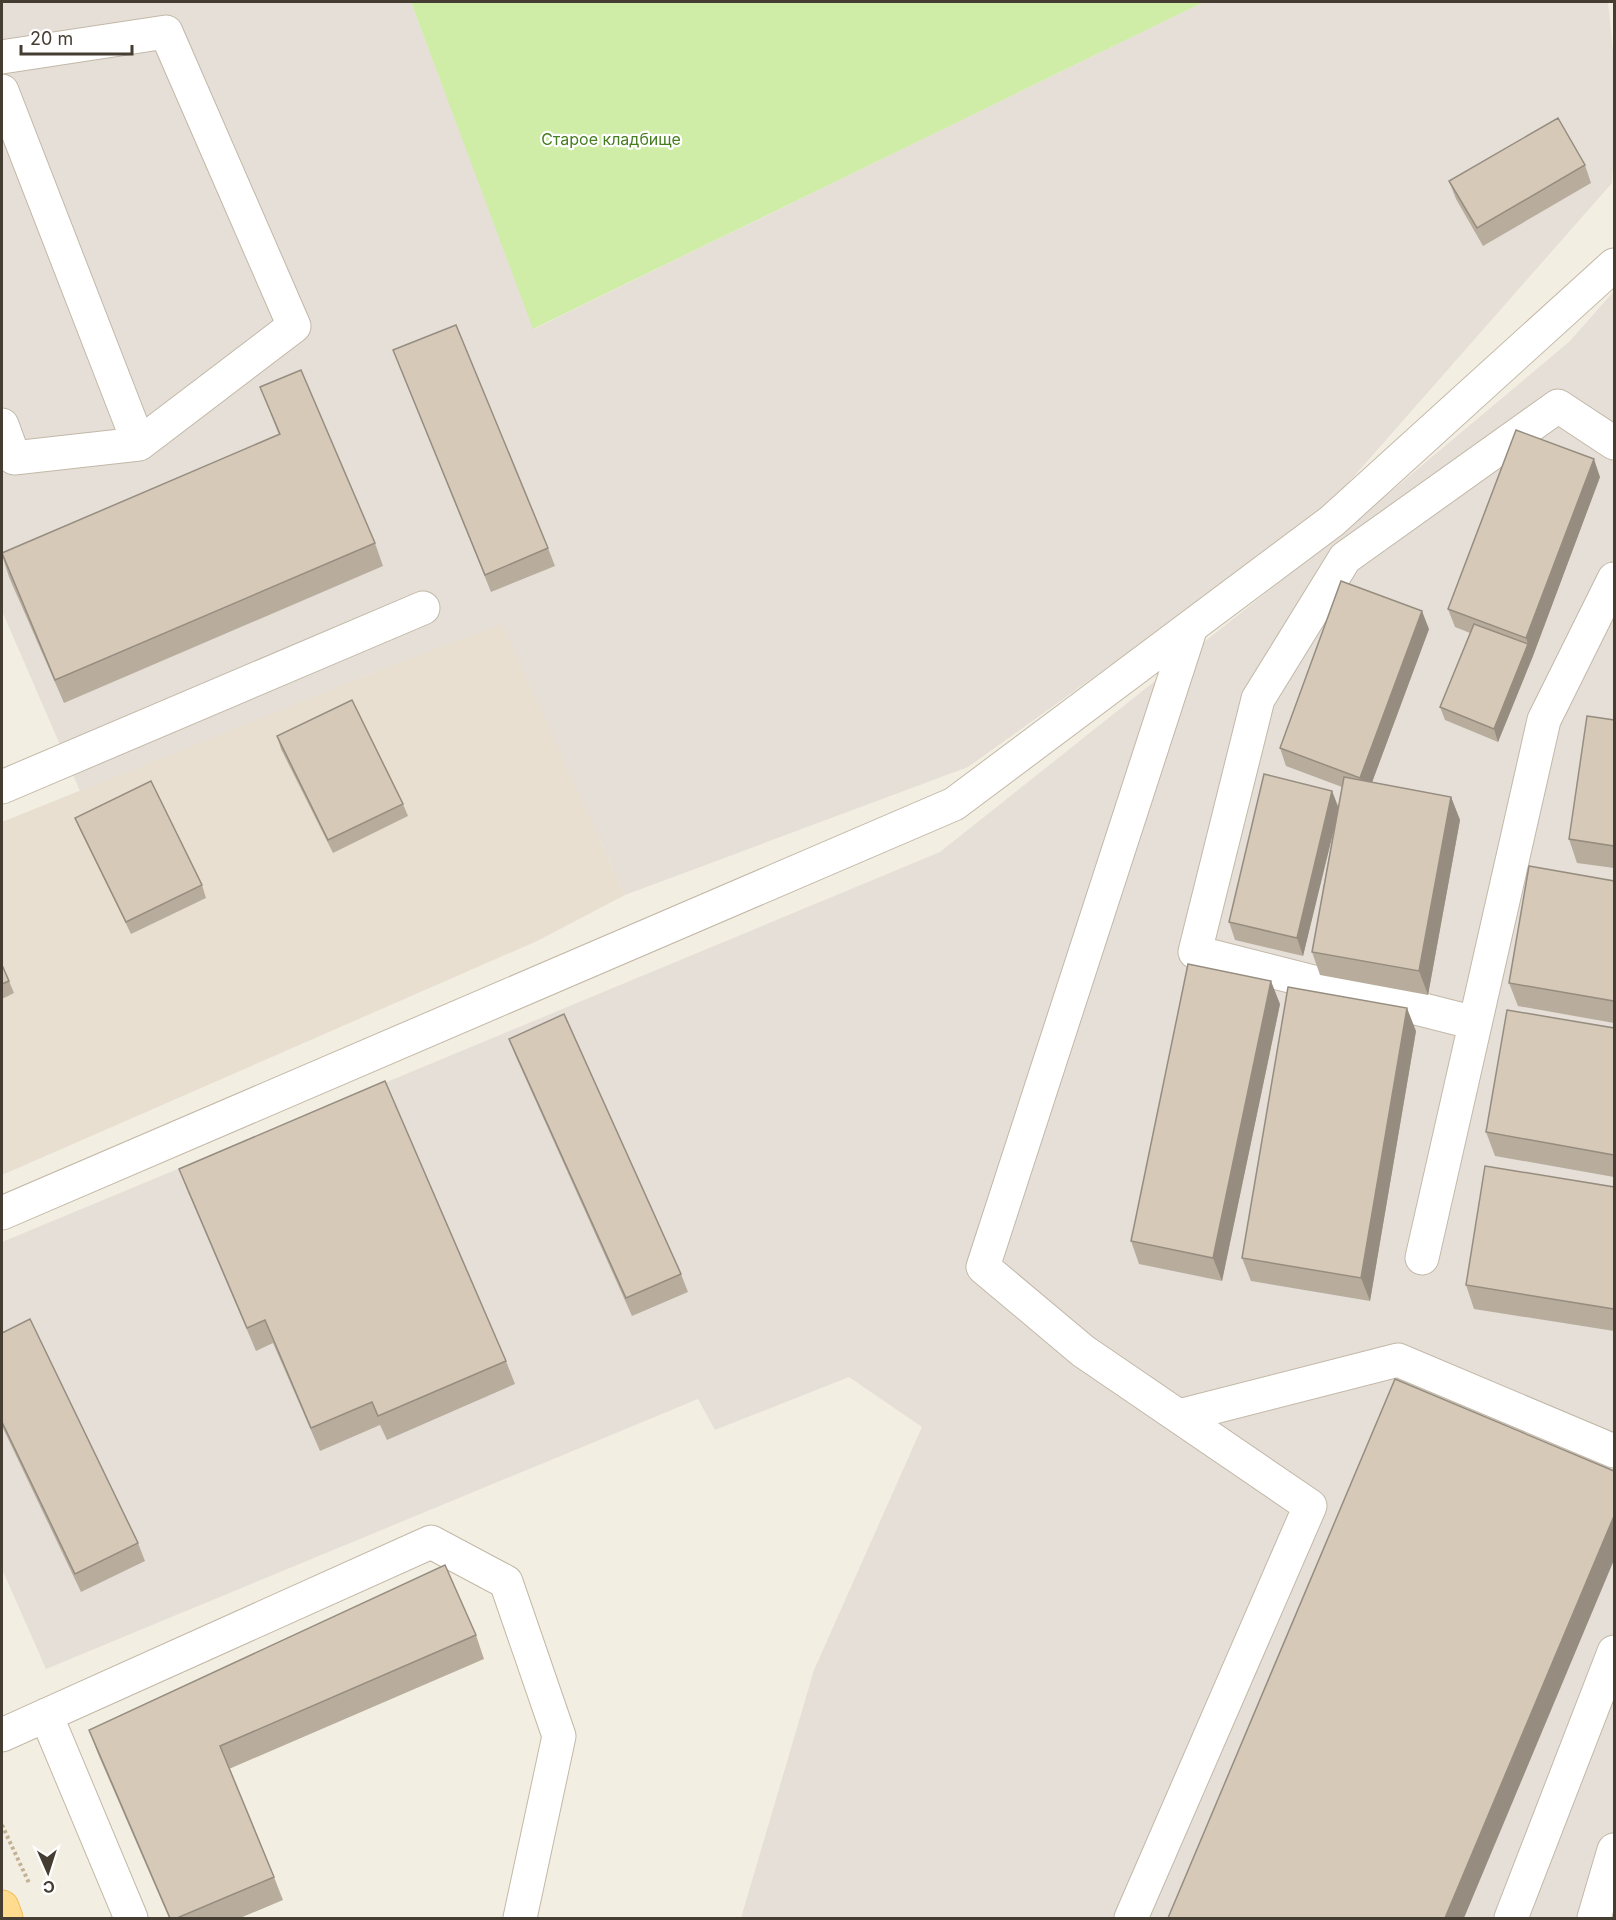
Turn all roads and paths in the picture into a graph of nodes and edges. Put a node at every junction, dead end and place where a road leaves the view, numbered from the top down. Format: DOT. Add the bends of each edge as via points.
graph roads {
  1 [pos="2,57"];
  2 [pos="2,91"];
  3 [pos="1614,265"];
  4 [pos="2,425"];
  5 [pos="1614,443"];
  6 [pos="139,444"];
  7 [pos="1614,579"];
  8 [pos="423,608"];
  9 [pos="1191,627"];
  10 [pos="2,787"];
  11 [pos="1475,1023"];
  12 [pos="2,1213"];
  13 [pos="1422,1258"];
  14 [pos="1179,1416"];
  15 [pos="1614,1452"];
  16 [pos="1614,1652"];
  17 [pos="46,1715"];
  18 [pos="2,1735"];
  19 [pos="2,1825"];
  20 [pos="1614,1850"];
  21 [pos="31,1887"];
  22 [pos="2,1907"];
  23 [pos="6,1918"];
  24 [pos="131,1918"];
  25 [pos="520,1918"];
  26 [pos="1131,1918"];
  27 [pos="1511,1918"];
  28 [pos="1594,1918"];
  1 -- 6 [label="lane" via="166,32 294,326"];
  2 -- 6 [label="lane"];
  3 -- 9 [label="lane" via="1332,521"];
  4 -- 6 [label="lane" via="14,458"];
  5 -- 11 [label="lane" via="1558,406 1345,558 1258,699 1195,952"];
  7 -- 11 [label="lane" via="1544,720"];
  8 -- 10 [label="lane"];
  9 -- 12 [label="lane" via="954,804"];
  9 -- 14 [label="lane" via="983,1267 1083,1351"];
  11 -- 13 [label="lane"];
  14 -- 15 [label="lane" via="1398,1360"];
  14 -- 26 [label="lane" via="1311,1506"];
  16 -- 27 [label="lane"];
  17 -- 18 [label="lane"];
  17 -- 24 [label="lane"];
  17 -- 25 [label="lane" via="431,1542 506,1582 559,1736"];
  19 -- 21 [label="path"];
  20 -- 28 [label="lane"];
  22 -- 23 [label="main road"];
}
